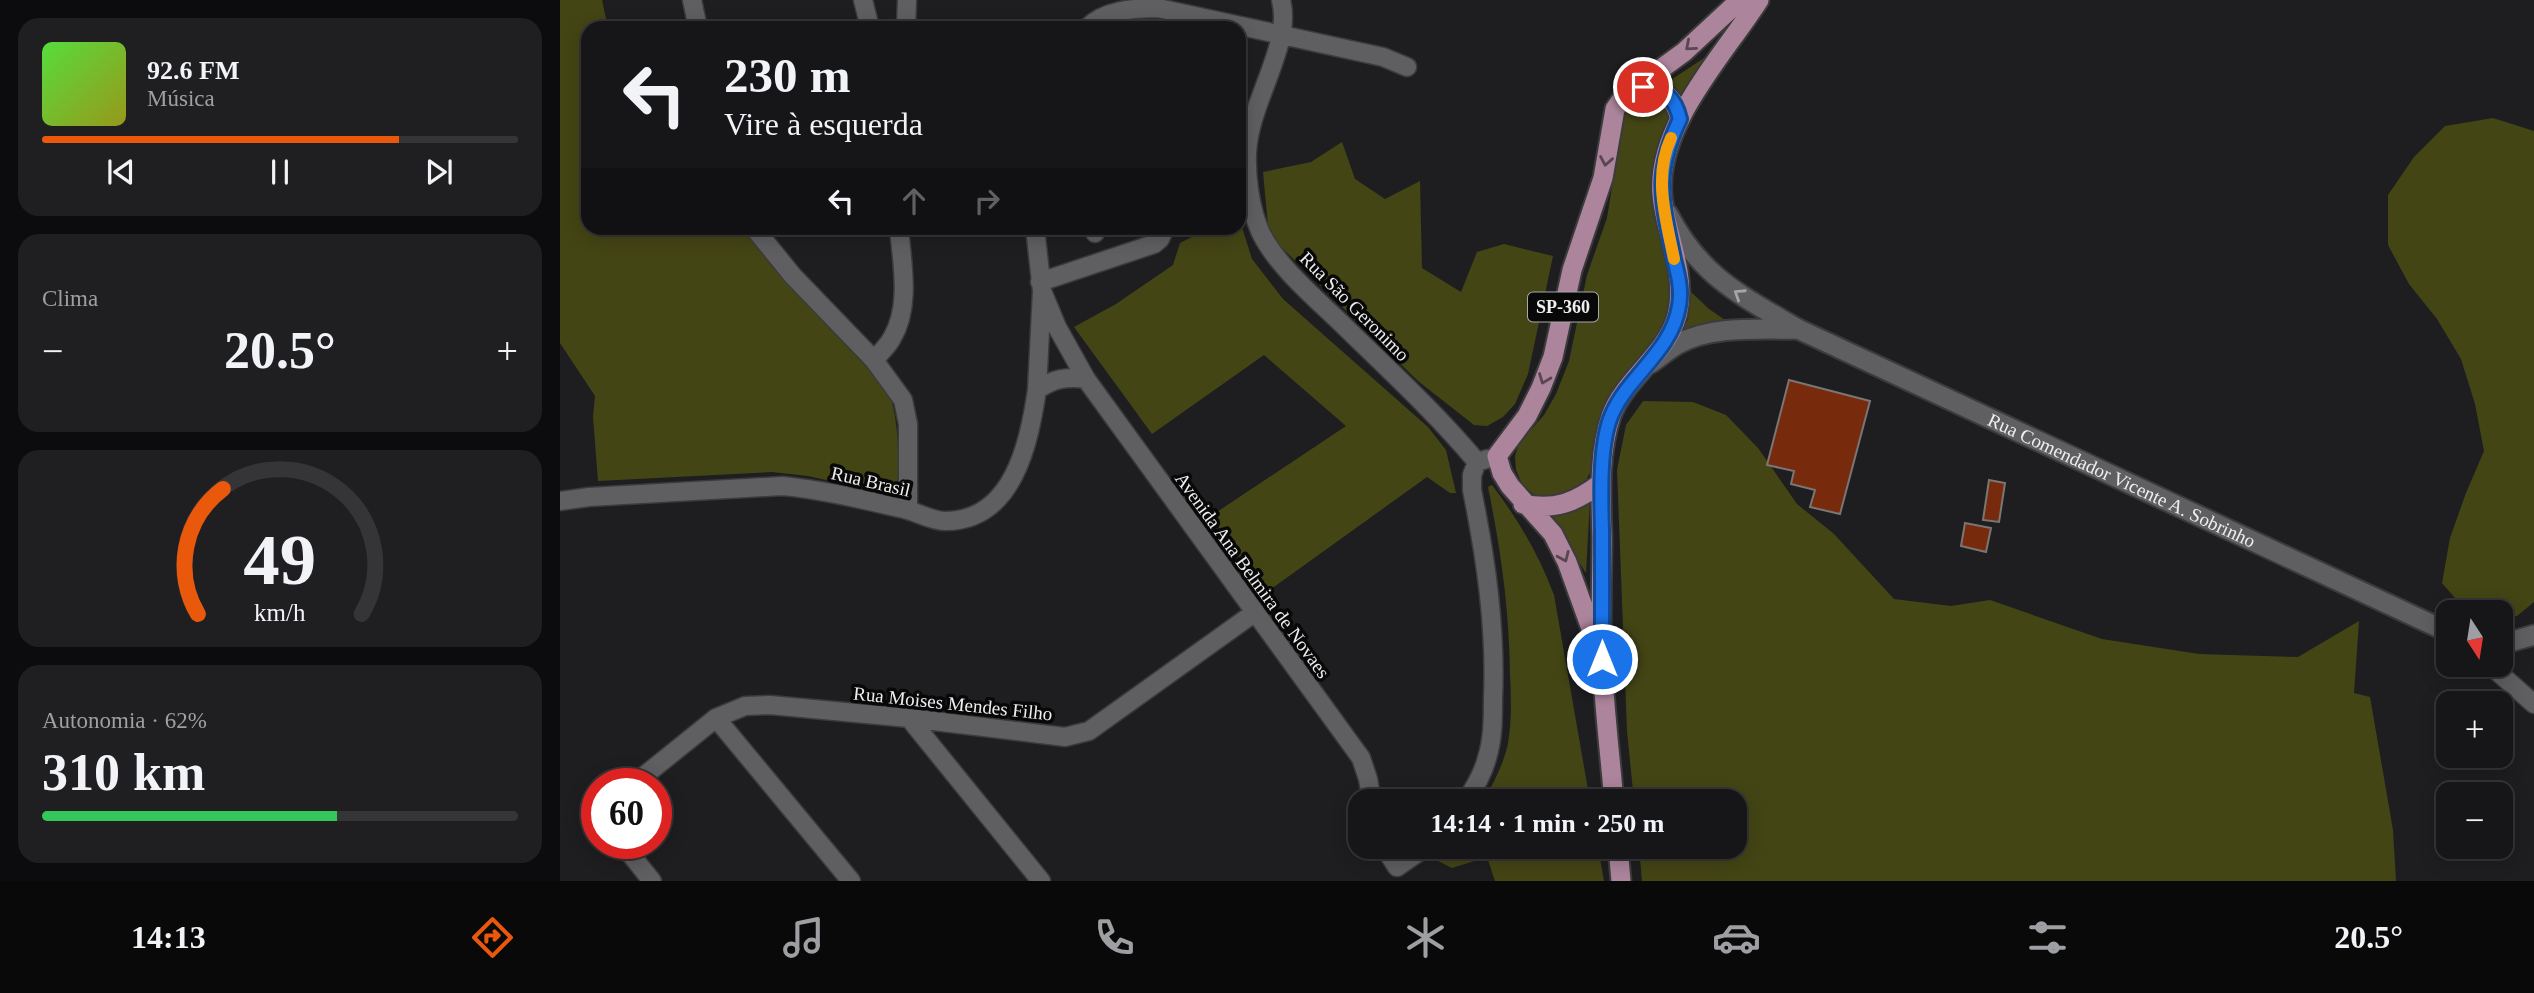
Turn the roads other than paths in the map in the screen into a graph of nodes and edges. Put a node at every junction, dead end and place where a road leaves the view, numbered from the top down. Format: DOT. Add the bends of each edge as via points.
graph roads {
  1 [pos="692,0"];
  2 [pos="863,0"];
  3 [pos="907,0"];
  4 [pos="1281,0"];
  5 [pos="1740,0"];
  6 [pos="1759,0"];
  7 [pos="696,21"];
  8 [pos="868,21"];
  9 [pos="906,21"];
  10 [pos="1096,21"];
  11 [pos="1214,21"];
  12 [pos="1246,29"];
  13 [pos="1282,37"];
  14 [pos="1407,67"];
  15 [pos="1624,96"];
  16 [pos="1680,119"];
  17 [pos="1664,206"];
  18 [pos="760,235"];
  19 [pos="900,235"];
  20 [pos="1036,235"];
  21 [pos="1162,235"];
  22 [pos="1041,287"];
  23 [pos="1798,329"];
  24 [pos="874,360"];
  25 [pos="1647,365"];
  26 [pos="1086,379"];
  27 [pos="1037,390"];
  28 [pos="1497,456"];
  29 [pos="1477,462"];
  30 [pos="1601,483"];
  31 [pos="560,501"];
  32 [pos="1523,504"];
  33 [pos="908,510"];
  34 [pos="1254,613"];
  35 [pos="2436,628"];
  36 [pos="2534,635"];
  37 [pos="2513,641"];
  38 [pos="1602,659"];
  39 [pos="2504,677"];
  40 [pos="2534,704"];
  41 [pos="716,718"];
  42 [pos="909,718"];
  43 [pos="654,768"];
  44 [pos="1370,789"];
  45 [pos="1473,789"];
  46 [pos="1613,789"];
  47 [pos="635,859"];
  48 [pos="1412,859"];
  49 [pos="1619,859"];
  50 [pos="1395,874"];
  51 [pos="652,881"];
  52 [pos="850,881"];
  53 [pos="1041,881"];
  54 [pos="1621,881"];
  1 -- 7 [label="street"];
  2 -- 8 [label="street"];
  3 -- 9 [label="street"];
  4 -- 13 [label="street"];
  5 -- 15 [label="main road, one-way" via="1684,52"];
  6 -- 16 [label="main road"];
  10 -- 11 [label="street" via="1135,8 1158,8"];
  12 -- 13 [label="street"];
  13 -- 14 [label="street" via="1383,57"];
  13 -- 29 [label="street, Rua São Geronimo" via="1251,120 1247,154 1252,207 1261,233 1308,292 1447,426"];
  15 -- 16 [label="main road" via="1643,87 1657,88 1670,95"];
  15 -- 28 [label="main road, SP-360, one-way" via="1615,109 1603,177 1572,270 1553,357 1527,416"];
  16 -- 17 [label="main road" via="1664,160"];
  23 -- 17 [label="street, Rua Comendador Vicente A. Sobrinho, one-way" via="1716,278 1681,239"];
  17 -- 25 [label="main road" via="1679,305 1664,344"];
  18 -- 24 [label="street"];
  19 -- 24 [label="street" via="904,291 900,316 892,339"];
  20 -- 22 [label="street"];
  21 -- 22 [label="street" via="1154,244"];
  22 -- 26 [label="street, Avenida Ana Belmira de Novaes"];
  22 -- 27 [label="street, Rua Brasil"];
  23 -- 25 [label="street" via="1699,336 1679,343"];
  23 -- 35 [label="street, Rua Comendador Vicente A. Sobrinho"];
  24 -- 33 [label="street" via="907,411"];
  25 -- 30 [label="main road" via="1611,414"];
  26 -- 27 [label="street" via="1061,378"];
  26 -- 34 [label="street, Avenida Ana Belmira de Novaes"];
  27 -- 33 [label="street, Rua Brasil" via="1029,440 1017,469 987,510 944,521"];
  28 -- 29 [label="street"];
  28 -- 32 [label="main road" via="1502,473"];
  29 -- 45 [label="street" via="1472,490 1485,558 1494,677 1487,760"];
  30 -- 32 [label="main road" via="1581,498 1561,504 1540,508"];
  30 -- 38 [label="main road"];
  31 -- 33 [label="street, Rua Brasil" via="783,486"];
  32 -- 38 [label="main road, one-way" via="1553,534"];
  34 -- 42 [label="street, Rua Moises Mendes Filho" via="1089,731 1065,737"];
  34 -- 44 [label="street, Avenida Ana Belmira de Novaes" via="1361,758"];
  36 -- 37 [label="street"];
  38 -- 46 [label="main road"];
  39 -- 40 [label="street"];
  41 -- 42 [label="street, Rua Moises Mendes Filho" via="744,706 770,705"];
  41 -- 43 [label="street, Rua Moises Mendes Filho"];
  41 -- 52 [label="street"];
  42 -- 53 [label="street"];
  47 -- 51 [label="street"];
  48 -- 50 [label="street"];
  49 -- 54 [label="main road"];
}
